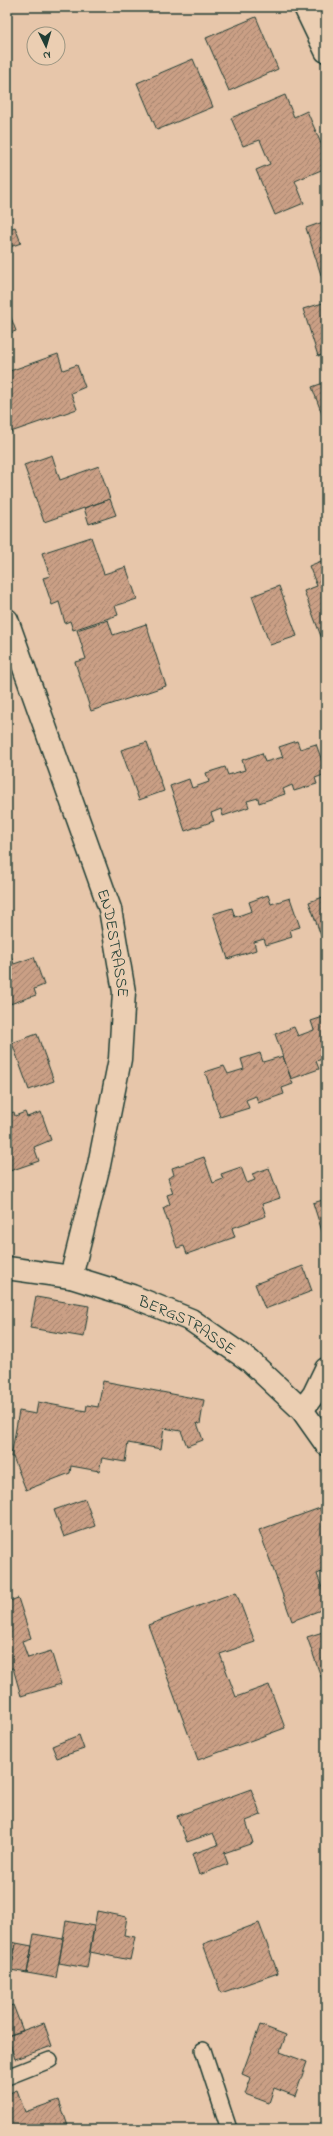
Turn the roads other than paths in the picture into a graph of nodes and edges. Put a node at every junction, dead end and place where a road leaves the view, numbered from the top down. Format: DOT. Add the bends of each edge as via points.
graph roads {
  1 [pos="305,7"];
  2 [pos="326,51"];
  3 [pos="7,620"];
  4 [pos="7,1268"];
  5 [pos="71,1277"];
  6 [pos="326,1369"];
  7 [pos="302,1410"];
  8 [pos="326,1444"];
  9 [pos="203,2050"];
  10 [pos="50,2060"];
  11 [pos="7,2077"];
  12 [pos="229,2129"];
  1 -- 2 [label="street"];
  3 -- 5 [label="street, ENDESTRASSE" via="110,909 124,992 120,1059 99,1165"];
  4 -- 5 [label="street, BERGSTRASSE"];
  5 -- 7 [label="street, BERGSTRASSE" via="132,1296 191,1320 250,1361"];
  6 -- 7 [label="street" via="314,1394"];
  7 -- 8 [label="street, BERGSTRASSE"];
  9 -- 12 [label="lane"];
  10 -- 11 [label="lane"];
}
